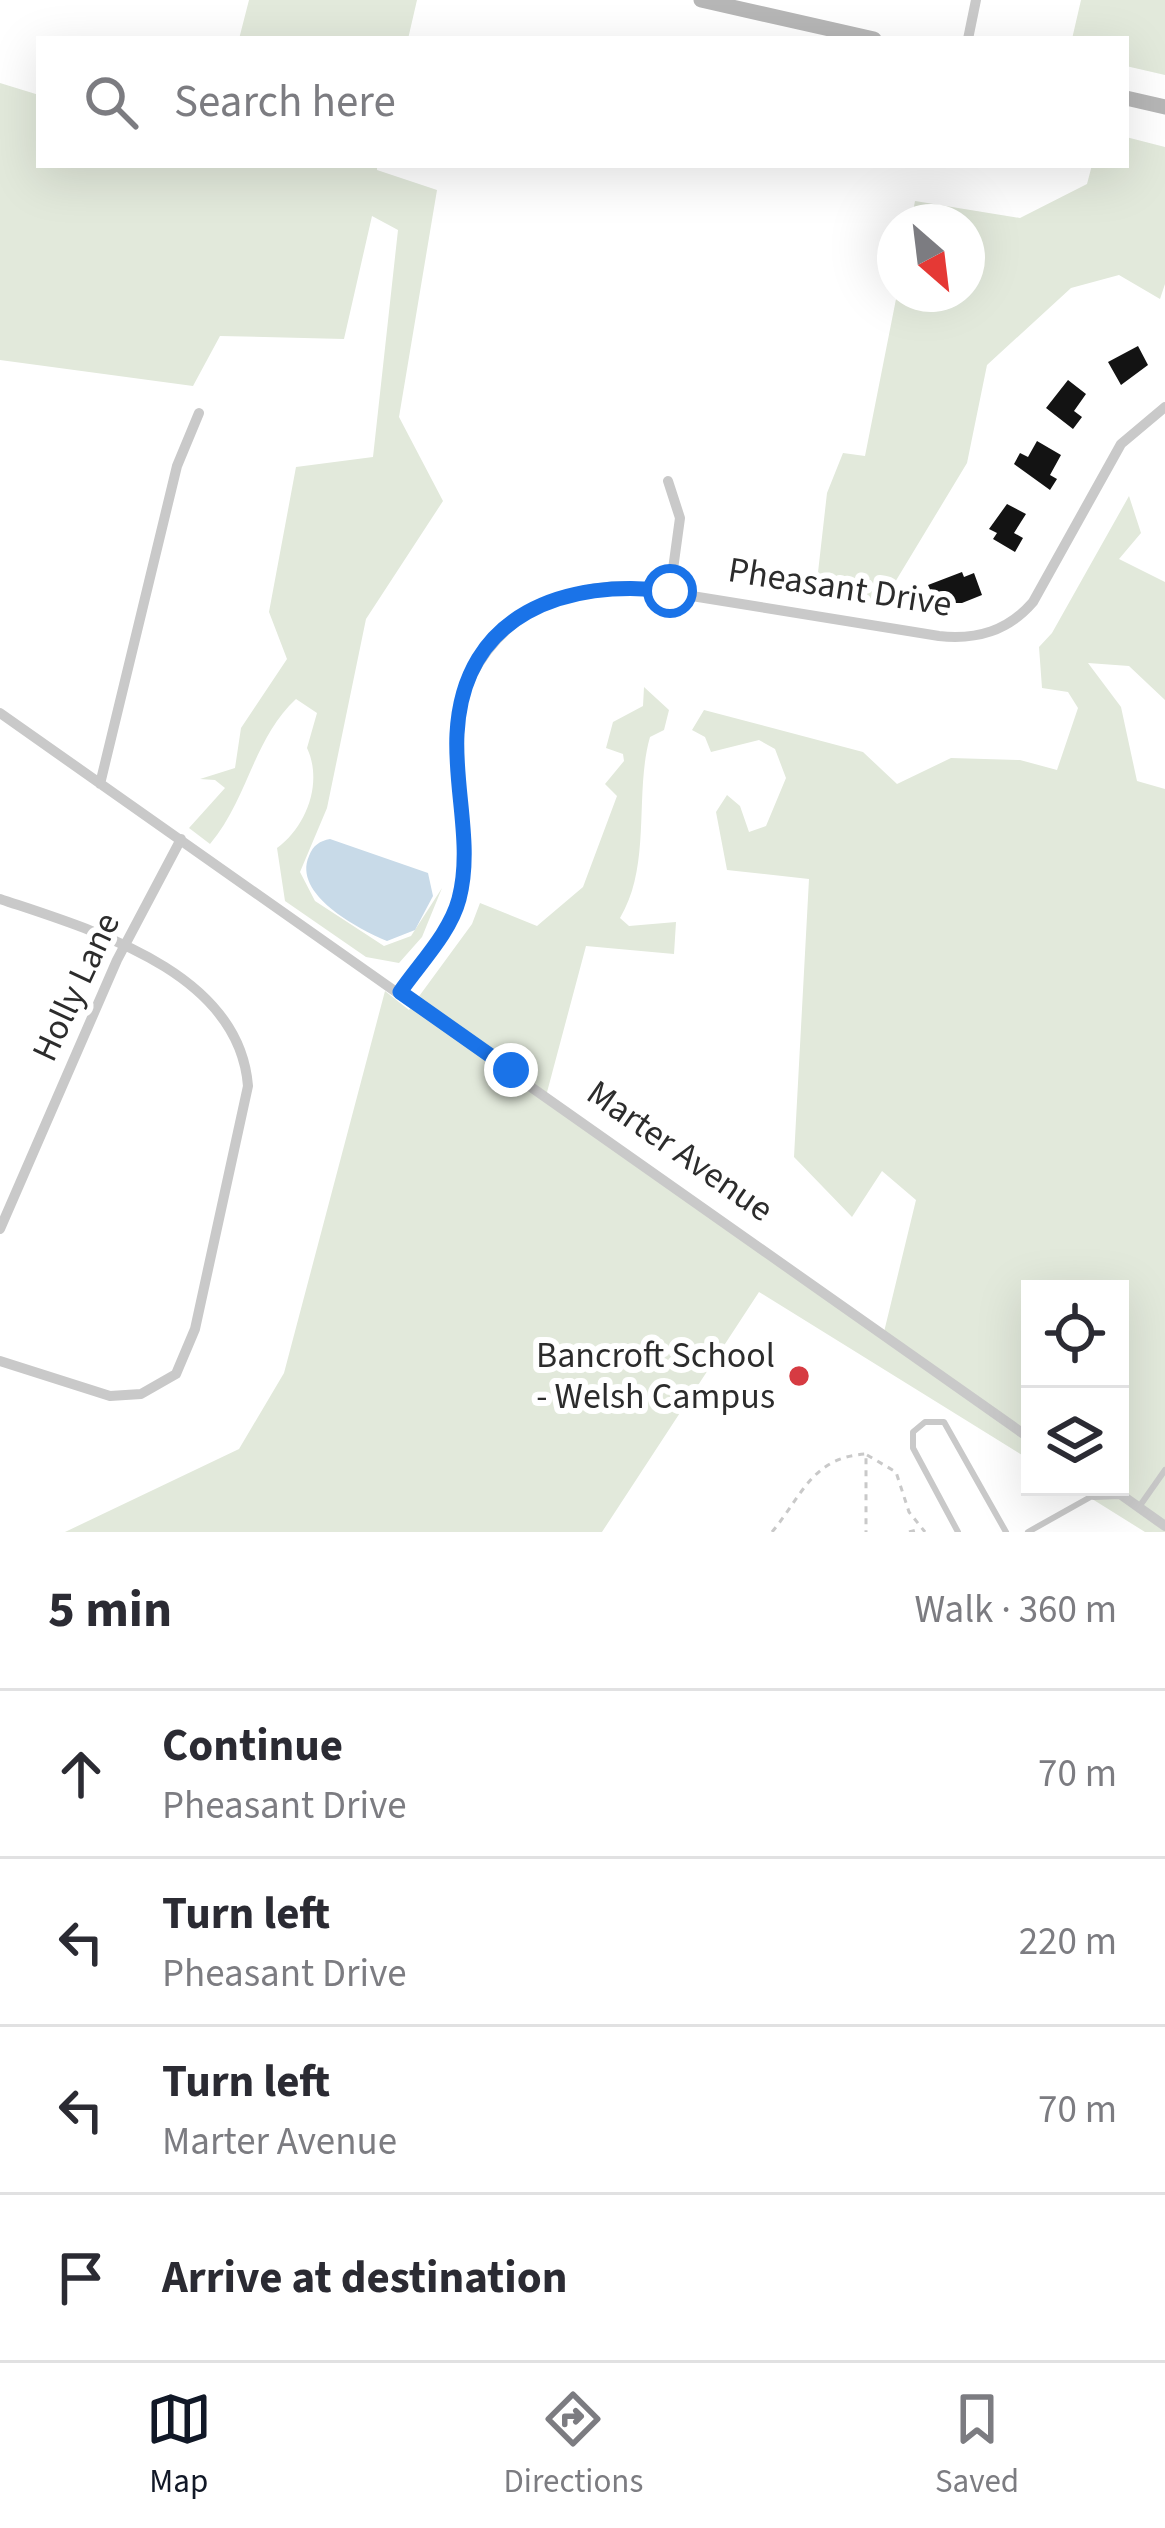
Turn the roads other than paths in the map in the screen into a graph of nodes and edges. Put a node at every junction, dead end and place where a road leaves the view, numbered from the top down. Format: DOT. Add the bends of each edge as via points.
graph roads {
  1 [pos="701,0"];
  2 [pos="976,0"];
  3 [pos="861,36"];
  4 [pos="969,36"];
  5 [pos="1129,99"];
  6 [pos="1165,107"];
  7 [pos="1165,407"];
  8 [pos="199,413"];
  9 [pos="668,481"];
  10 [pos="670,591"];
  11 [pos="0,712"];
  12 [pos="100,784"];
  13 [pos="181,839"];
  14 [pos="0,899"];
  15 [pos="127,944"];
  16 [pos="400,992"];
  17 [pos="0,1229"];
  18 [pos="0,1361"];
  19 [pos="1021,1432"];
  20 [pos="1165,1470"];
  21 [pos="1092,1496"];
  22 [pos="1123,1496"];
  23 [pos="1138,1507"];
  24 [pos="1165,1526"];
  25 [pos="958,1532"];
  26 [pos="1006,1532"];
  27 [pos="1028,1532"];
  1 -- 3 [label="main road"];
  2 -- 4 [label="street"];
  5 -- 6 [label="main road"];
  7 -- 10 [label="street, Pheasant Drive" via="1121,444 1033,602 991,632 940,636"];
  8 -- 12 [label="street" via="178,466"];
  9 -- 10 [label="street" via="680,518"];
  10 -- 16 [label="street, Pheasant Drive" via="578,590 518,617 484,653 457,734 459,898"];
  11 -- 12 [label="street, Marter Avenue"];
  12 -- 13 [label="street, Marter Avenue"];
  13 -- 15 [label="street, Holly Lane"];
  13 -- 16 [label="street, Marter Avenue"];
  14 -- 15 [label="street"];
  15 -- 17 [label="street, Holly Lane"];
  15 -- 18 [label="street" via="217,1007 247,1067 246,1106 196,1329 176,1374 141,1394 78,1389"];
  16 -- 19 [label="street, Marter Avenue"];
  20 -- 23 [label="lane"];
  21 -- 27 [label="lane"];
  22 -- 23 [label="street"];
  23 -- 24 [label="street"];
  25 -- 26 [label="lane" via="913,1448 914,1432 926,1421 944,1422"];
}
